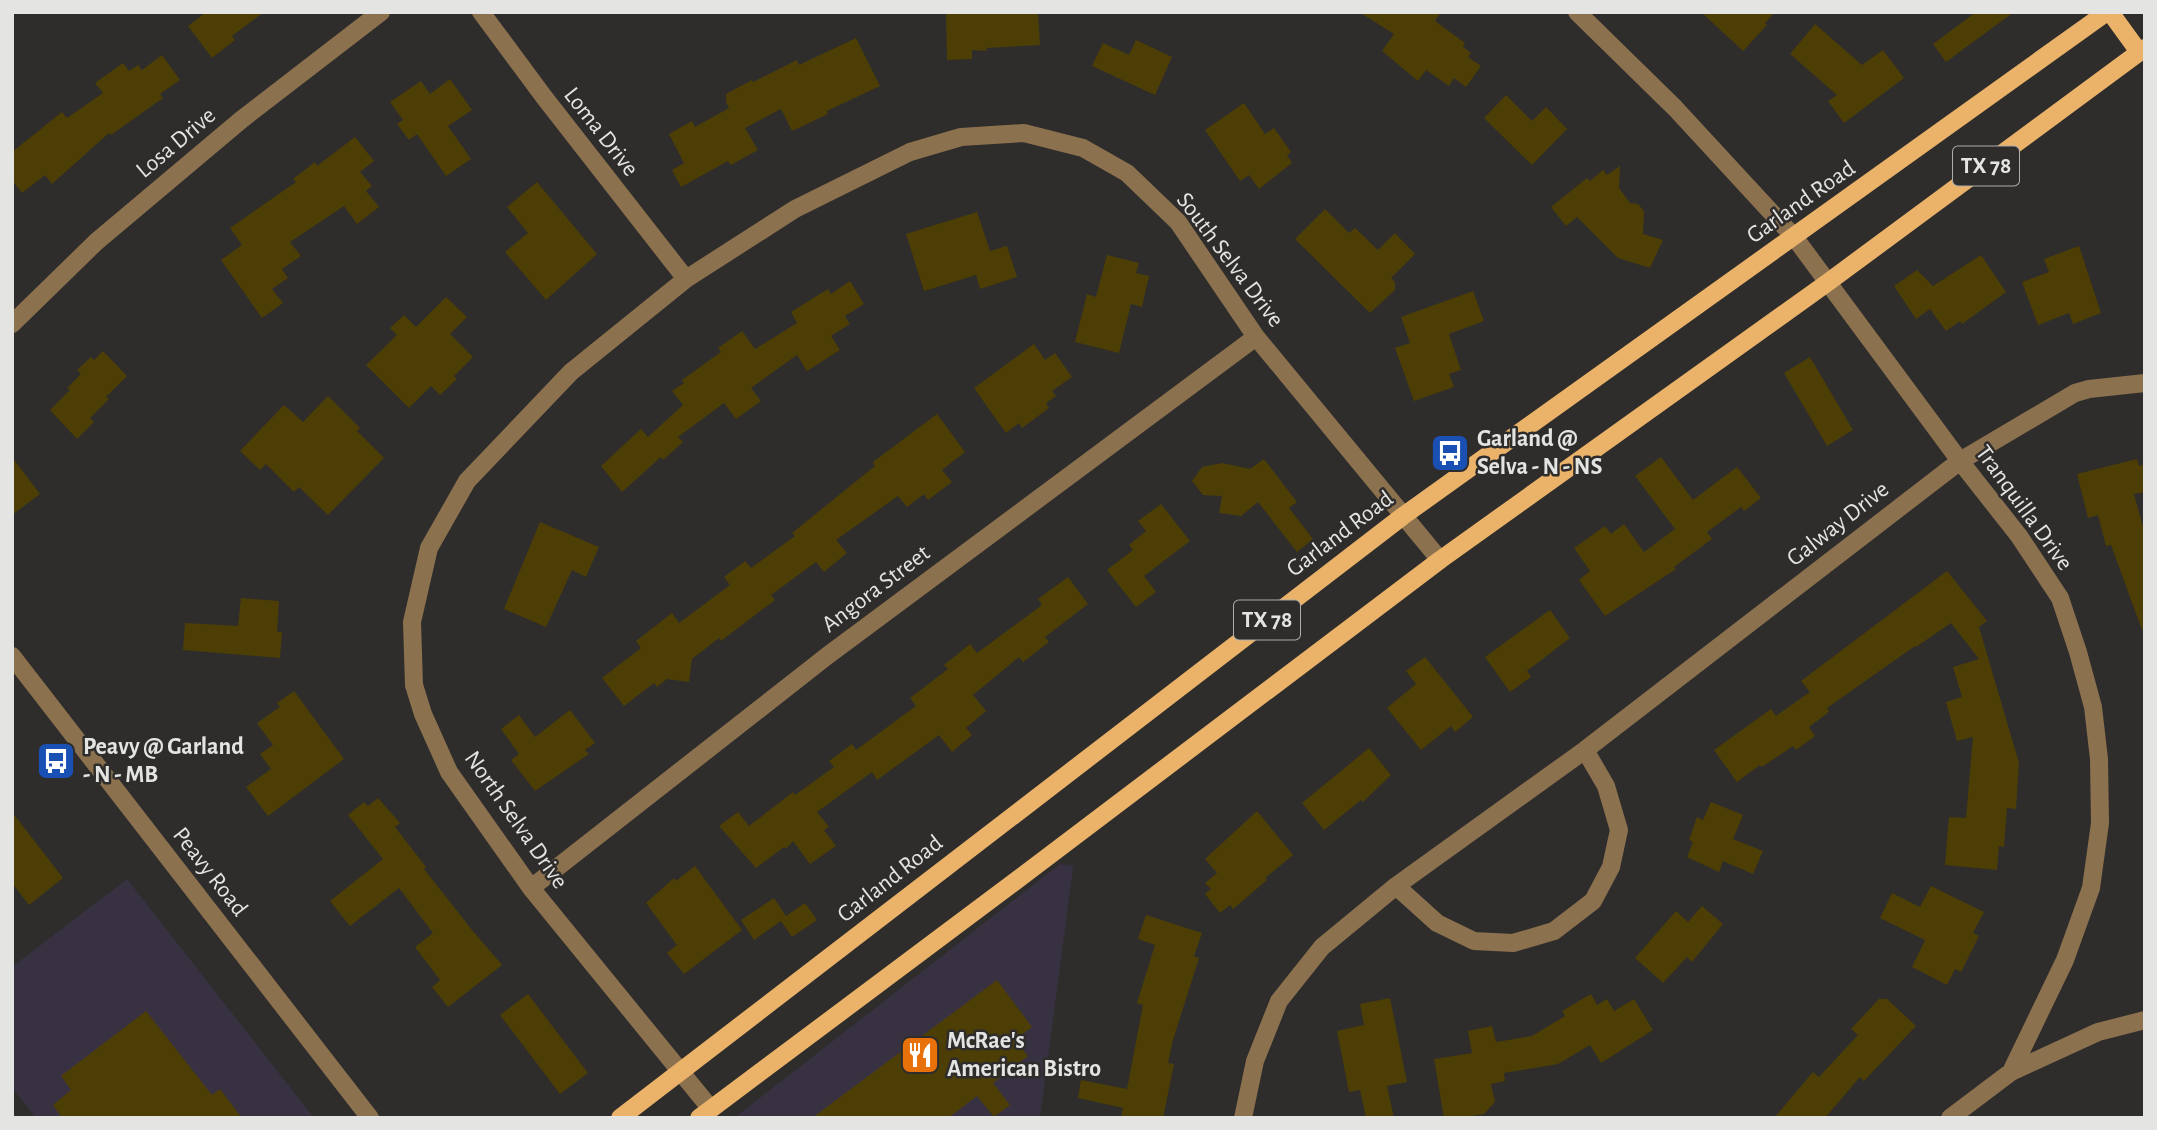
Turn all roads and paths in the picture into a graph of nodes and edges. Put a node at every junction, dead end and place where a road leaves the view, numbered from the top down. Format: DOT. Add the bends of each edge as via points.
graph roads {
  1 [pos="381,12"];
  2 [pos="481,12"];
  3 [pos="1577,12"];
  4 [pos="2109,12"];
  5 [pos="2142,50"];
  6 [pos="1795,237"];
  7 [pos="685,279"];
  8 [pos="1827,283"];
  9 [pos="12,324"];
  10 [pos="1256,337"];
  11 [pos="2145,383"];
  12 [pos="1959,461"];
  13 [pos="1403,516"];
  14 [pos="1440,559"];
  15 [pos="12,656"];
  16 [pos="1585,750"];
  17 [pos="1396,886"];
  18 [pos="531,888"];
  19 [pos="2145,1020"];
  20 [pos="680,1071"];
  21 [pos="2011,1072"];
  22 [pos="705,1113"];
  23 [pos="370,1118"];
  24 [pos="620,1118"];
  25 [pos="1242,1118"];
  26 [pos="1950,1118"];
  1 -- 9 [label="street, Losa Drive" via="231,128 96,242"];
  2 -- 7 [label="street, Loma Drive"];
  3 -- 6 [label="street, Tranquilla Drive" via="1675,108"];
  4 -- 5 [label="main road"];
  4 -- 6 [label="main road, Garland Road / TX 78"];
  5 -- 8 [label="main road, TX 78"];
  6 -- 8 [label="street, Tranquilla Drive"];
  6 -- 13 [label="main road, Garland Road / TX 78"];
  7 -- 10 [label="street, South Selva Drive" via="795,209 910,152 961,137 1024,133 1083,148 1126,173 1178,222"];
  7 -- 18 [label="street, North Selva Drive" via="570,372 467,481 429,548 411,622 414,685 423,715 449,772"];
  8 -- 12 [label="street, Tranquilla Drive"];
  8 -- 14 [label="main road, TX 78"];
  10 -- 13 [label="street, South Selva Drive"];
  10 -- 18 [label="street, Angora Street" via="827,656"];
  11 -- 12 [label="street, Galway Drive" via="2075,393"];
  12 -- 16 [label="street, Galway Drive"];
  12 -- 21 [label="street, Tranquilla Drive" via="2060,598 2093,707 2099,759 2100,823 2091,888 2065,960"];
  13 -- 14 [label="street, South Selva Drive"];
  13 -- 20 [label="main road, Garland Road / TX 78"];
  14 -- 22 [label="main road, TX 78"];
  15 -- 23 [label="street, Peavy Road"];
  16 -- 17 [label="street, Galway Drive"];
  16 -- 17 [label="street" via="1606,786 1619,830 1611,867 1593,901 1555,931 1513,943 1474,941 1437,923"];
  17 -- 25 [label="street, Galway Drive" via="1322,947 1279,1002 1255,1060"];
  18 -- 20 [label="street, North Selva Drive"];
  19 -- 21 [label="street" via="2098,1032"];
  20 -- 22 [label="street, North Selva Drive"];
  20 -- 24 [label="main road, Garland Road / TX 78"];
  21 -- 26 [label="street, Tranquilla Drive"];
}
